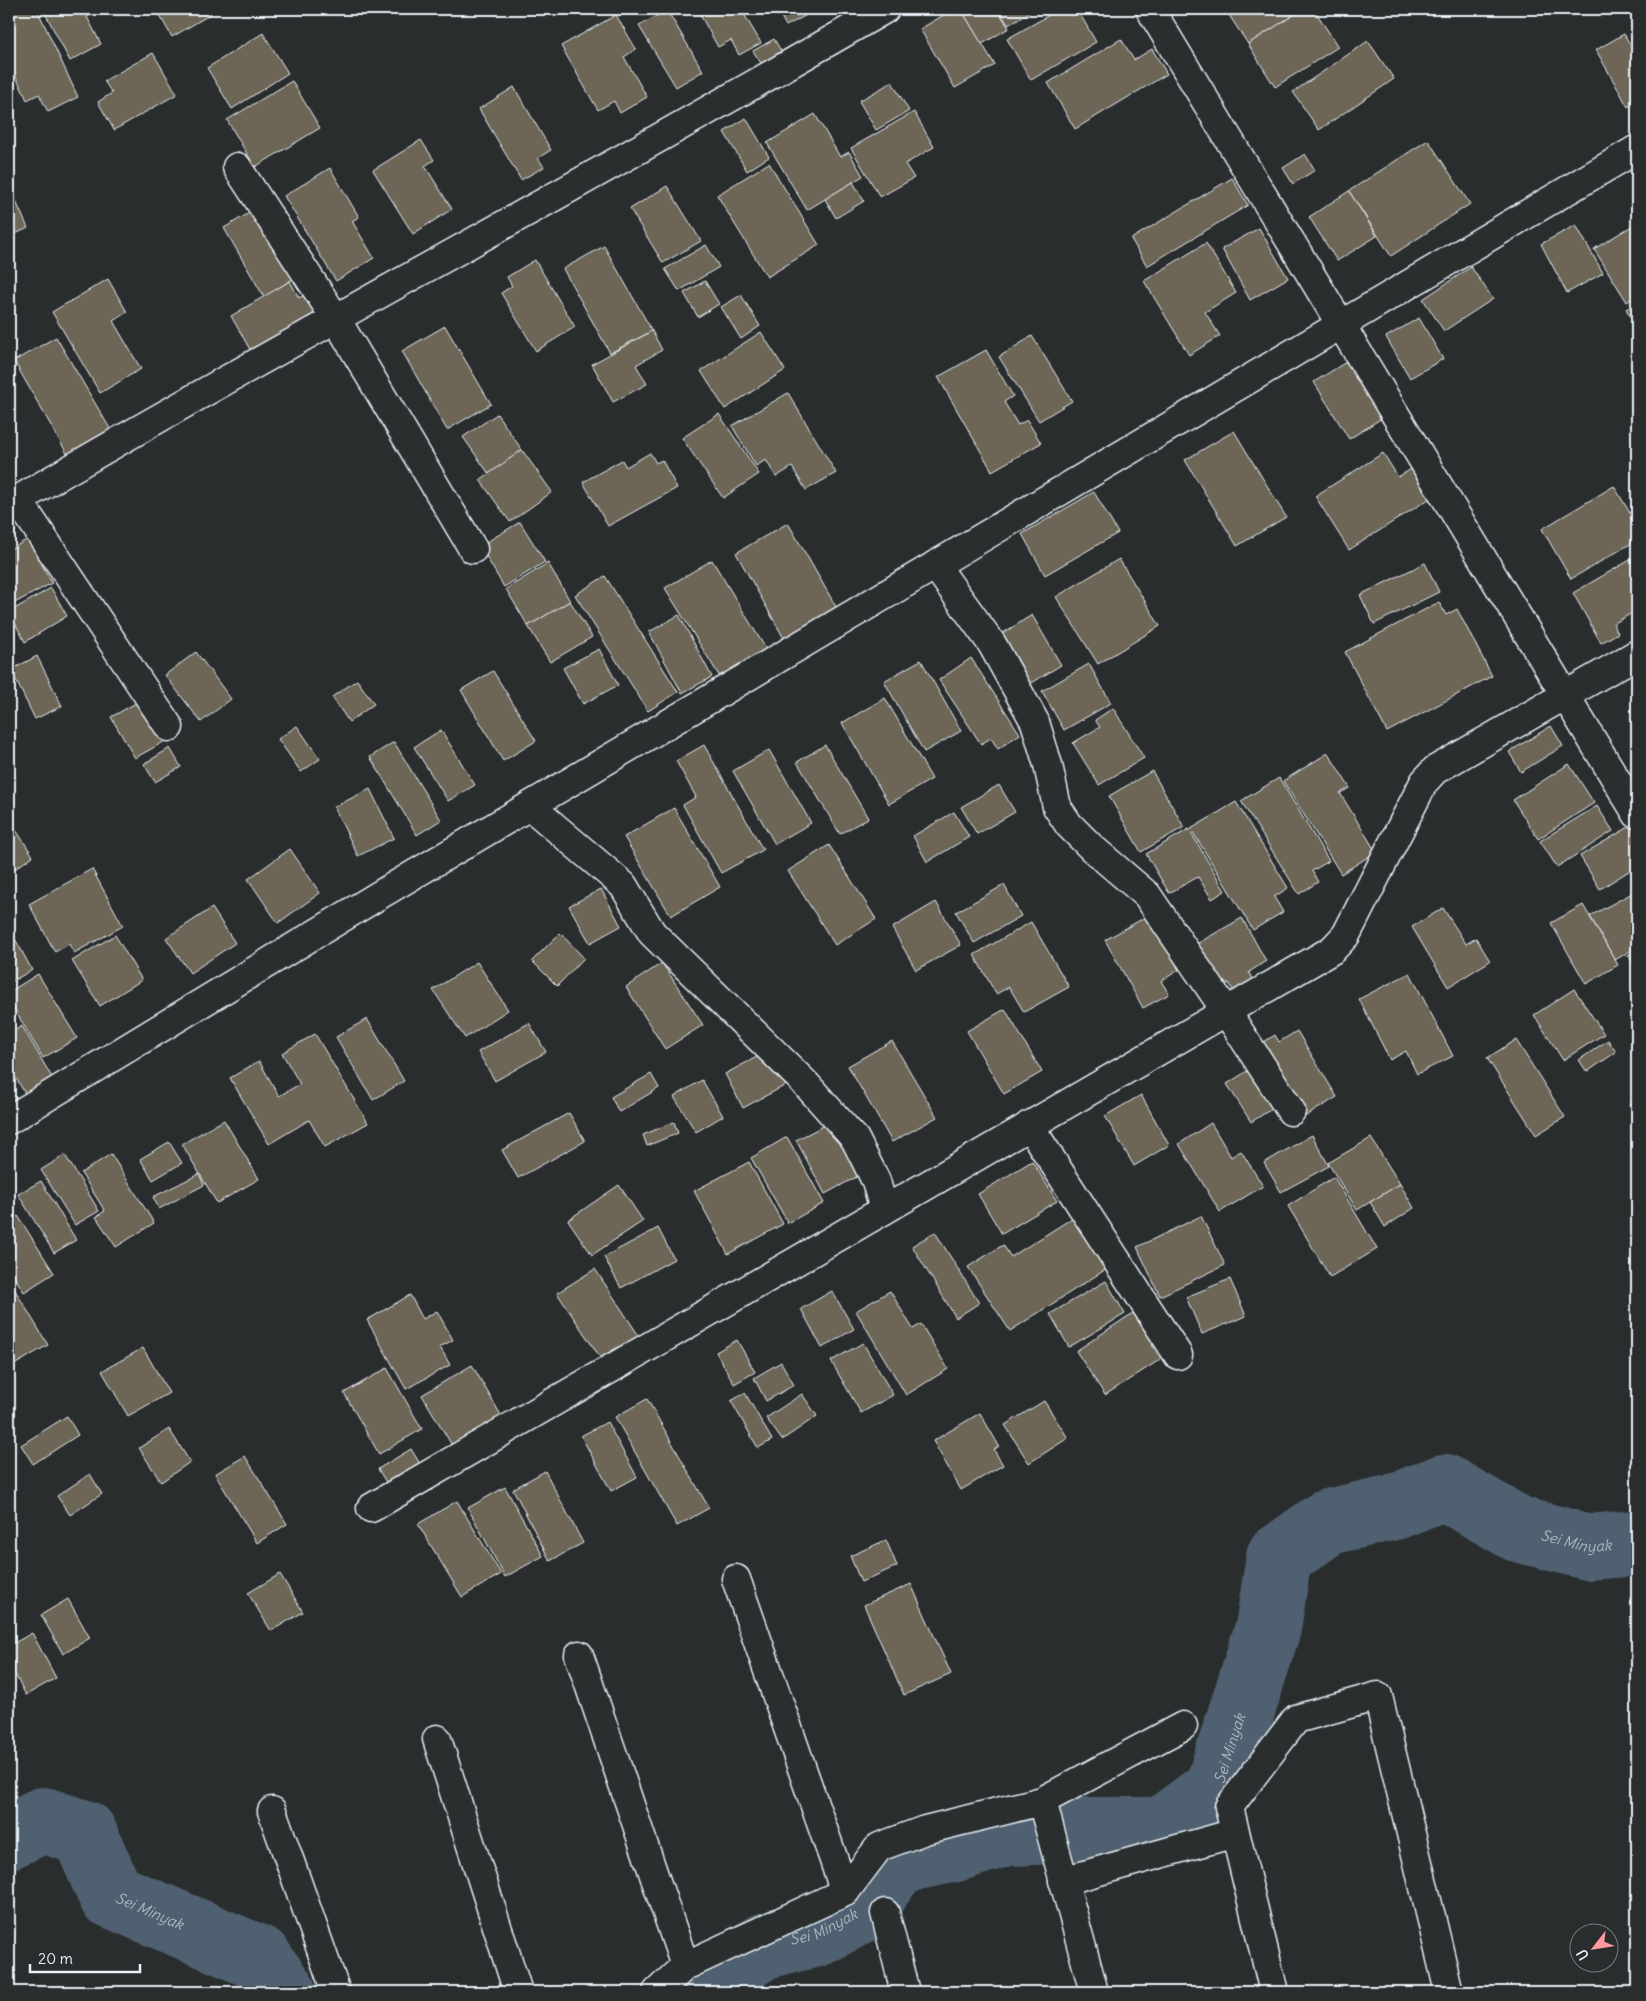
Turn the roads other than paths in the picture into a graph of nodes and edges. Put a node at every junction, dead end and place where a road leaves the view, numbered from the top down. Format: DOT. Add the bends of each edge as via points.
graph roads {
  1 [pos="885,9"];
  2 [pos="1150,9"];
  3 [pos="1637,149"];
  4 [pos="237,167"];
  5 [pos="336,319"];
  6 [pos="1341,325"];
  7 [pos="13,502"];
  8 [pos="473,549"];
  9 [pos="936,566"];
  10 [pos="1637,654"];
  11 [pos="1565,695"];
  12 [pos="169,727"];
  13 [pos="530,806"];
  14 [pos="1637,814"];
  15 [pos="1226,1011"];
  16 [pos="1291,1111"];
  17 [pos="9,1120"];
  18 [pos="1030,1126"];
  19 [pos="884,1210"];
  20 [pos="1178,1355"];
  21 [pos="371,1508"];
  22 [pos="736,1579"];
  23 [pos="579,1655"];
  24 [pos="1183,1726"];
  25 [pos="437,1739"];
  26 [pos="1043,1806"];
  27 [pos="272,1811"];
  28 [pos="1235,1833"];
  29 [pos="1062,1874"];
  30 [pos="845,1892"];
  31 [pos="885,1913"];
  32 [pos="685,1966"];
  33 [pos="336,1992"];
  34 [pos="518,1992"];
  35 [pos="657,1992"];
  36 [pos="905,1992"];
  37 [pos="1094,1992"];
  38 [pos="1274,1992"];
  39 [pos="1449,1992"];
  1 -- 5 [label="street"];
  2 -- 6 [label="street"];
  3 -- 6 [label="street"];
  4 -- 5 [label="street"];
  5 -- 7 [label="street"];
  5 -- 8 [label="street"];
  6 -- 9 [label="street"];
  6 -- 11 [label="street"];
  7 -- 12 [label="street"];
  9 -- 13 [label="street"];
  9 -- 15 [label="street" via="992,644 1035,722 1057,807 1069,825 1092,848 1147,895"];
  10 -- 11 [label="street"];
  11 -- 14 [label="street"];
  11 -- 15 [label="street" via="1435,770 1424,782 1346,935 1332,950"];
  13 -- 17 [label="street"];
  13 -- 19 [label="street" via="623,884 652,932 806,1084 855,1139 876,1181"];
  15 -- 16 [label="street"];
  15 -- 18 [label="street"];
  18 -- 19 [label="street"];
  18 -- 20 [label="street"];
  19 -- 21 [label="street"];
  22 -- 30 [label="street"];
  23 -- 32 [label="street"];
  24 -- 26 [label="street"];
  25 -- 34 [label="street"];
  26 -- 29 [label="street"];
  26 -- 30 [label="street" via="925,1830 879,1847"];
  27 -- 33 [label="street"];
  28 -- 29 [label="street"];
  28 -- 38 [label="street"];
  28 -- 39 [label="street" via="1229,1807 1296,1719 1378,1696"];
  29 -- 37 [label="street"];
  30 -- 32 [label="street"];
  31 -- 36 [label="street"];
  32 -- 35 [label="street"];
}
